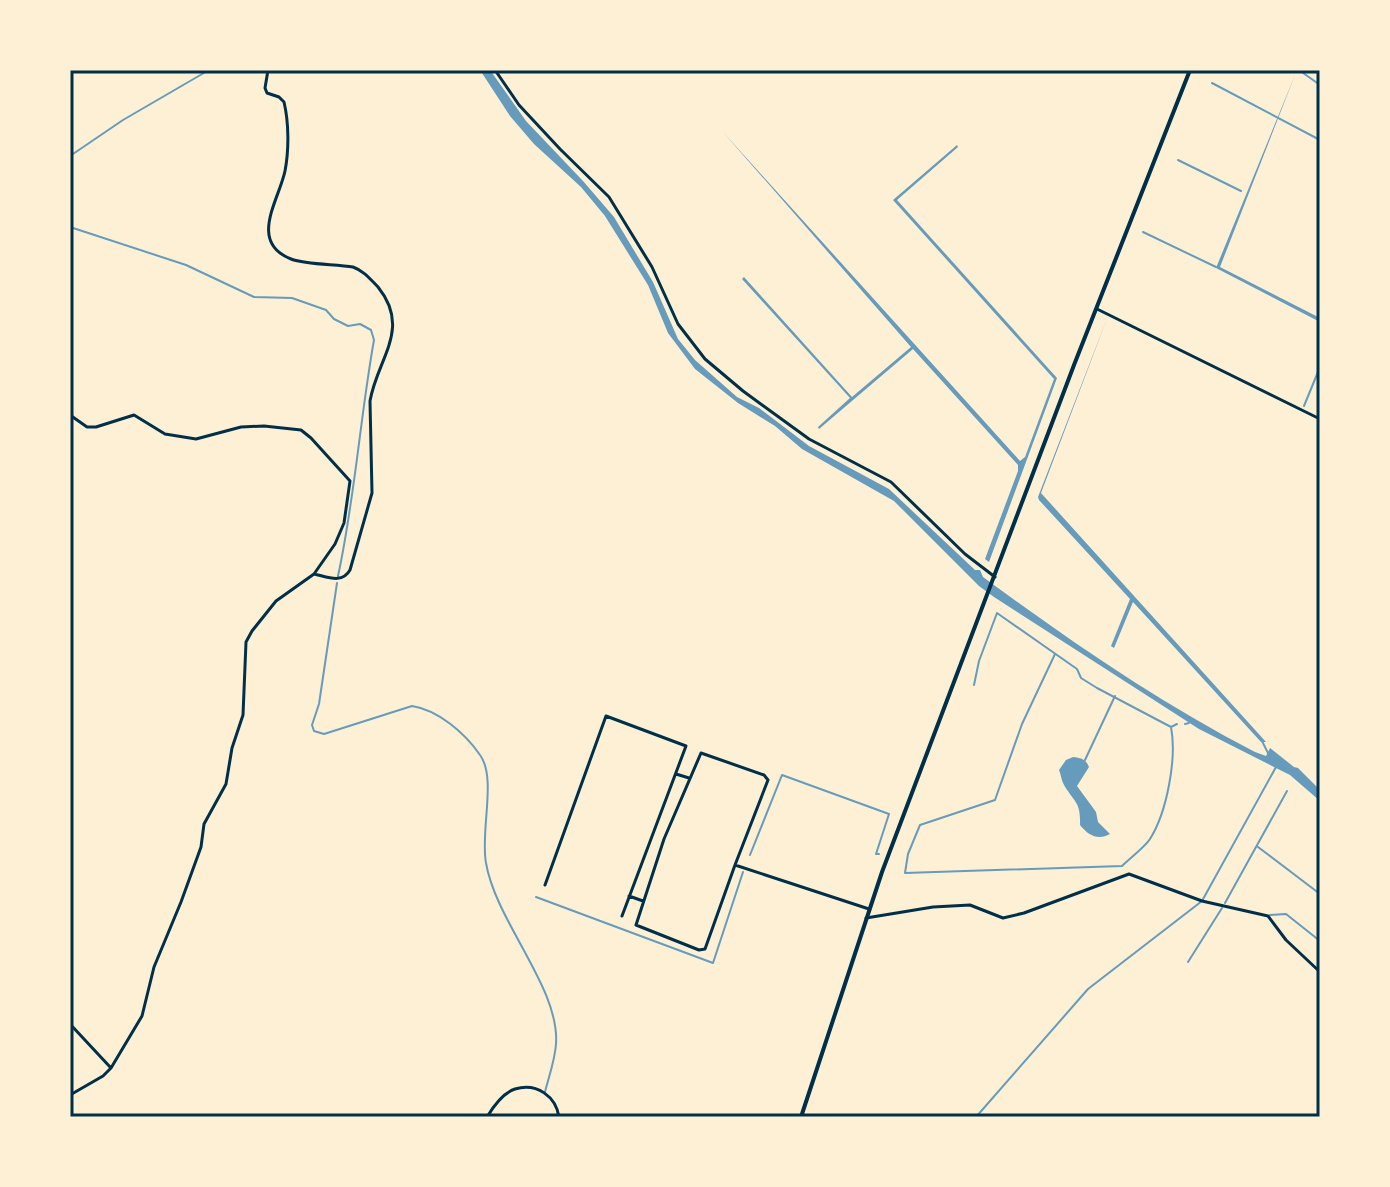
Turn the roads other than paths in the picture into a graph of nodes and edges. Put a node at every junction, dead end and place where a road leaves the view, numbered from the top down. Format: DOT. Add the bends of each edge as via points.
graph roads {
  1 [pos="268,70"];
  2 [pos="495,70"];
  3 [pos="1190,70"];
  4 [pos="1096,309"];
  5 [pos="70,415"];
  6 [pos="1320,419"];
  7 [pos="314,574"];
  8 [pos="994,579"];
  9 [pos="676,774"];
  10 [pos="689,778"];
  11 [pos="652,835"];
  12 [pos="664,839"];
  13 [pos="735,865"];
  14 [pos="545,885"];
  15 [pos="629,896"];
  16 [pos="643,901"];
  17 [pos="869,909"];
  18 [pos="622,916"];
  19 [pos="866,919"];
  20 [pos="1320,972"];
  21 [pos="70,1015"];
  22 [pos="70,1022"];
  23 [pos="111,1068"];
  24 [pos="70,1095"];
  25 [pos="487,1117"];
  26 [pos="559,1117"];
  27 [pos="801,1117"];
  1 -- 7 [label="street" via="267,93 284,102 287,145 269,226 274,246 298,261 361,270 386,298 392,318 390,349 370,401 372,493 350,570 341,579"];
  2 -- 8 [label="street" via="529,116 609,197 652,267 678,324 705,359 809,439 898,488"];
  3 -- 4 [label="main road"];
  4 -- 6 [label="street"];
  4 -- 8 [label="main road"];
  5 -- 7 [label="street" via="96,427 134,415 165,434 196,439 241,427 301,430 350,481 342,532"];
  7 -- 23 [label="street" via="276,601 246,642 243,715 226,784 204,824 201,847 154,967 142,1016"];
  8 -- 17 [label="main road"];
  9 -- 10 [label="street"];
  9 -- 11 [label="street"];
  9 -- 14 [label="street" via="686,746 606,716"];
  10 -- 12 [label="street"];
  10 -- 13 [label="street" via="705,753 767,777"];
  11 -- 12 [label="street"];
  11 -- 15 [label="street"];
  12 -- 16 [label="street"];
  13 -- 16 [label="street" via="703,950 636,925"];
  13 -- 17 [label="street"];
  15 -- 16 [label="street"];
  15 -- 18 [label="street"];
  17 -- 19 [label="main road"];
  19 -- 20 [label="street" via="970,905 1003,918 1129,874 1202,901 1268,916"];
  19 -- 27 [label="main road"];
  21 -- 22 [label="street"];
  22 -- 23 [label="street"];
  23 -- 24 [label="street"];
  25 -- 26 [label="street" via="506,1094 525,1088 552,1097"];
}
